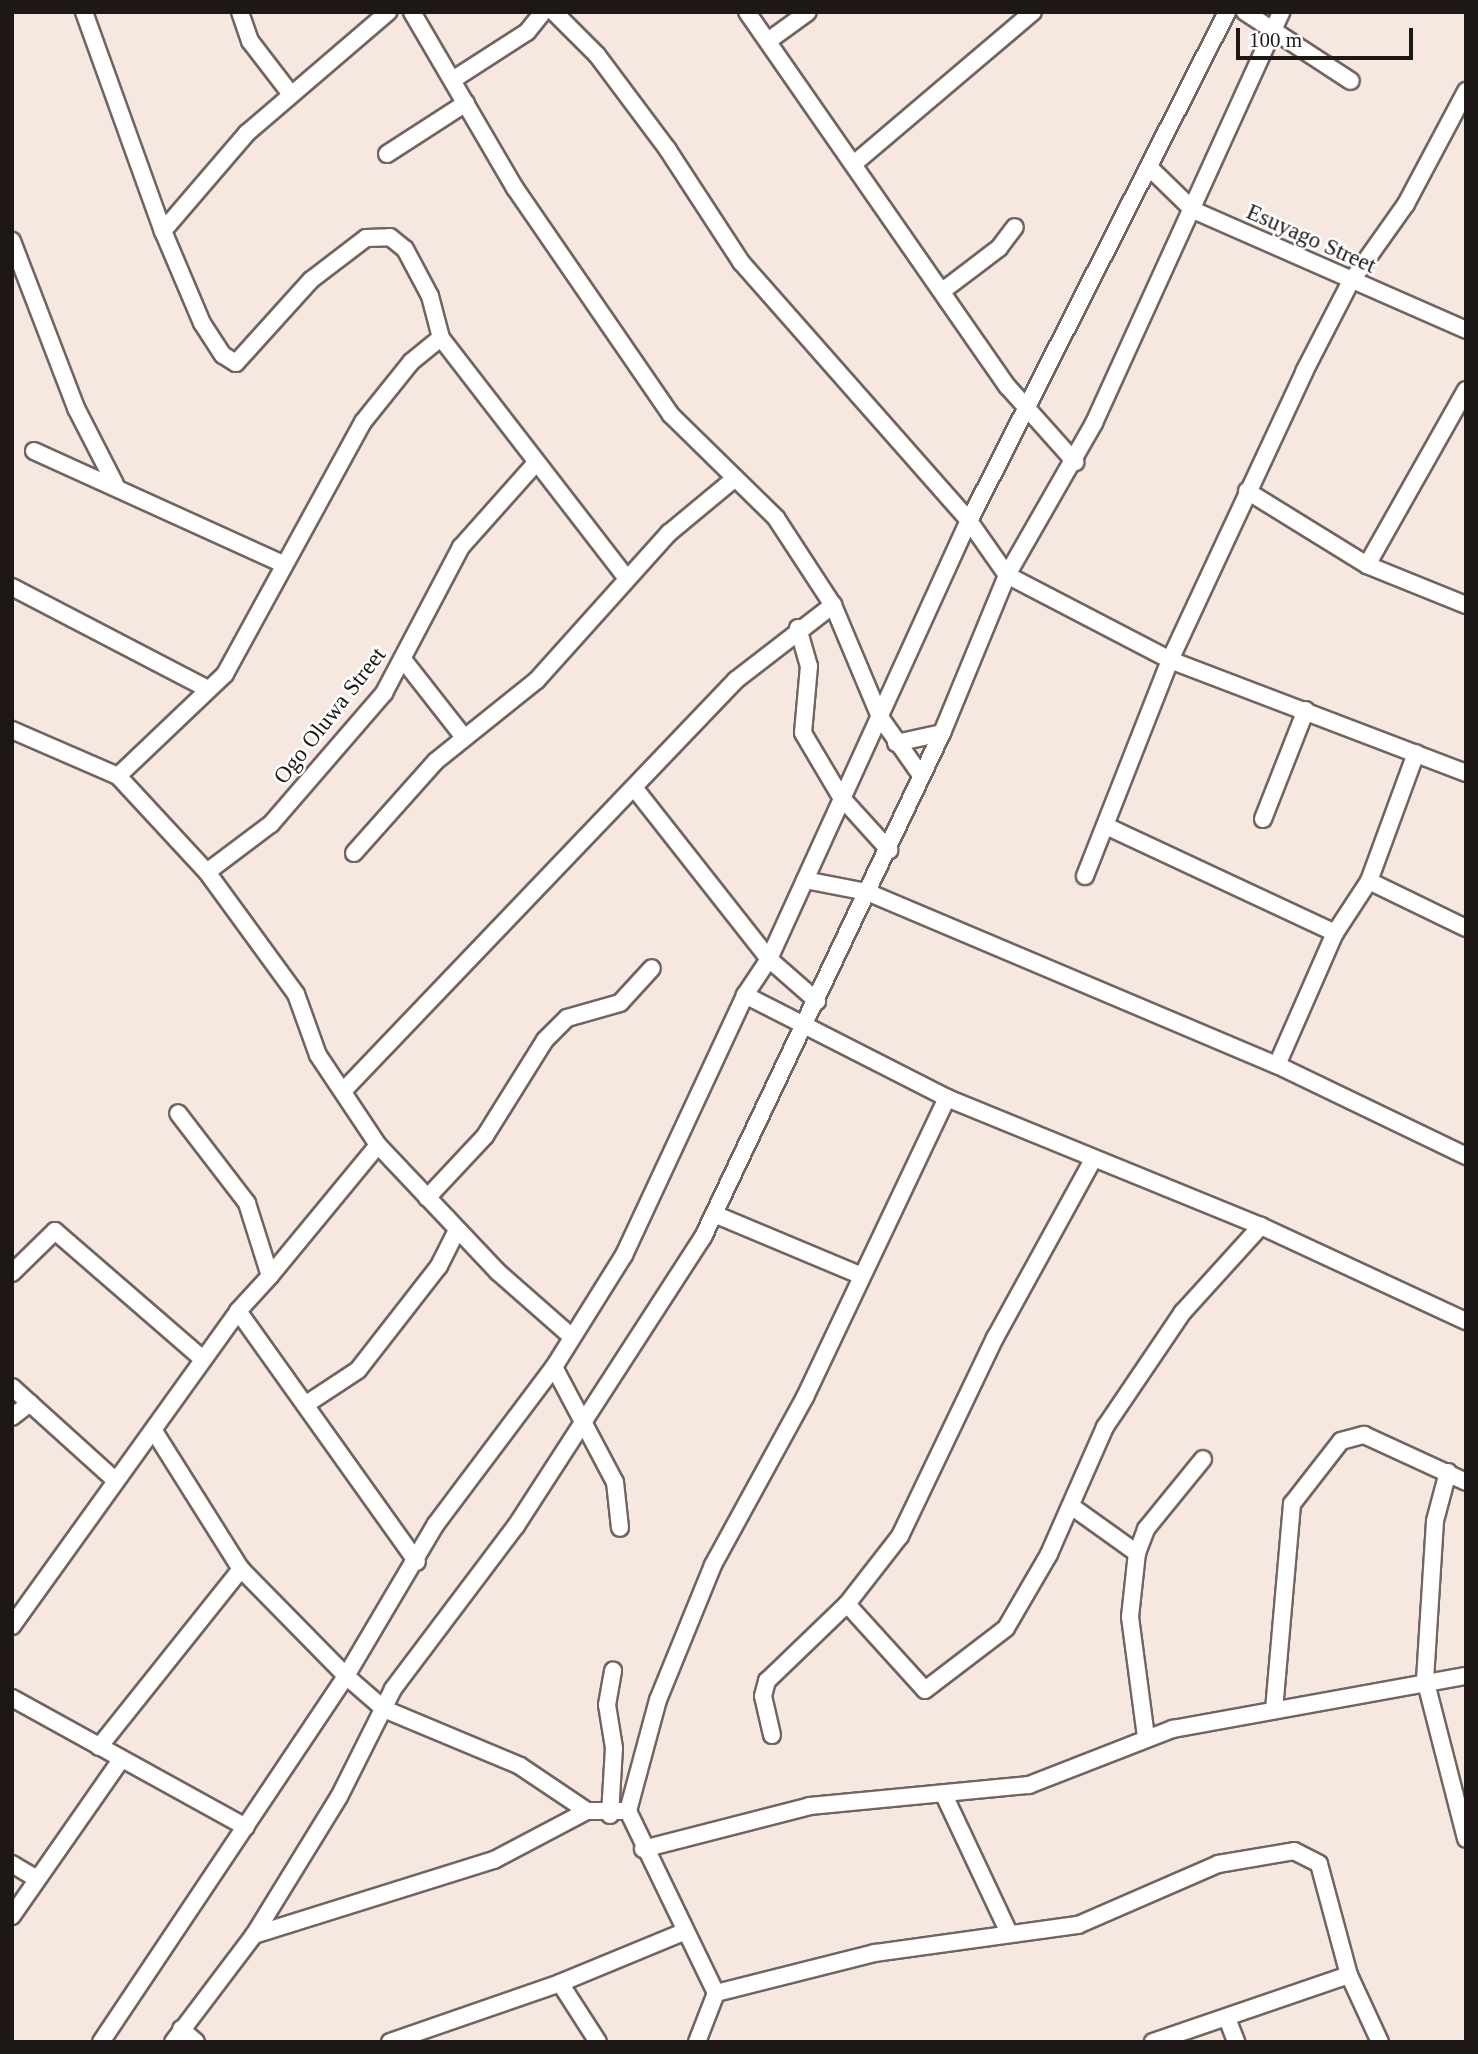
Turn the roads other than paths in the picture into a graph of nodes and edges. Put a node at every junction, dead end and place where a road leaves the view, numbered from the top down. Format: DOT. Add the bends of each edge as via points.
graph roads {
  1 [pos="84,12"];
  2 [pos="240,12"];
  3 [pos="388,12"];
  4 [pos="412,12"];
  5 [pos="543,12"];
  6 [pos="554,12"];
  7 [pos="747,12"];
  8 [pos="808,12"];
  9 [pos="1032,12"];
  10 [pos="1227,12"];
  11 [pos="1245,12"];
  12 [pos="1281,12"];
  13 [pos="1273,28"];
  14 [pos="768,41"];
  15 [pos="454,79"];
  16 [pos="1351,80"];
  17 [pos="1466,91"];
  18 [pos="290,93"];
  19 [pos="466,103"];
  20 [pos="387,154"];
  21 [pos="856,162"];
  22 [pos="1151,169"];
  23 [pos="1193,210"];
  24 [pos="1015,227"];
  25 [pos="163,231"];
  26 [pos="12,241"];
  27 [pos="1350,283"];
  28 [pos="944,289"];
  29 [pos="1466,330"];
  30 [pos="441,338"];
  31 [pos="1466,390"];
  32 [pos="1025,409"];
  33 [pos="34,451"];
  34 [pos="1075,462"];
  35 [pos="534,466"];
  36 [pos="734,479"];
  37 [pos="115,484"];
  38 [pos="1247,491"];
  39 [pos="969,521"];
  40 [pos="281,563"];
  41 [pos="1367,565"];
  42 [pos="1007,575"];
  43 [pos="627,579"];
  44 [pos="12,587"];
  45 [pos="832,605"];
  46 [pos="1466,606"];
  47 [pos="798,628"];
  48 [pos="1170,660"];
  49 [pos="405,662"];
  50 [pos="206,688"];
  51 [pos="1306,710"];
  52 [pos="880,717"];
  53 [pos="12,730"];
  54 [pos="942,733"];
  55 [pos="463,736"];
  56 [pos="896,743"];
  57 [pos="1416,753"];
  58 [pos="1462,768"];
  59 [pos="920,774"];
  60 [pos="118,776"];
  61 [pos="636,790"];
  62 [pos="841,797"];
  63 [pos="1263,819"];
  64 [pos="1106,826"];
  65 [pos="889,849"];
  66 [pos="354,853"];
  67 [pos="208,872"];
  68 [pos="1085,876"];
  69 [pos="805,880"];
  70 [pos="1370,881"];
  71 [pos="867,892"];
  72 [pos="1466,928"];
  73 [pos="1335,933"];
  74 [pos="769,959"];
  75 [pos="652,968"];
  76 [pos="745,995"];
  77 [pos="817,1001"];
  78 [pos="805,1024"];
  79 [pos="1277,1065"];
  80 [pos="345,1089"];
  81 [pos="947,1098"];
  82 [pos="178,1113"];
  83 [pos="378,1145"];
  84 [pos="1466,1156"];
  85 [pos="1093,1160"];
  86 [pos="427,1198"];
  87 [pos="715,1213"];
  88 [pos="1261,1226"];
  89 [pos="457,1230"];
  90 [pos="12,1273"];
  91 [pos="860,1275"];
  92 [pos="270,1276"];
  93 [pos="238,1311"];
  94 [pos="1466,1321"];
  95 [pos="572,1337"];
  96 [pos="203,1359"];
  97 [pos="554,1367"];
  98 [pos="12,1387"];
  99 [pos="30,1403"];
  100 [pos="308,1403"];
  101 [pos="12,1417"];
  102 [pos="584,1424"];
  103 [pos="154,1431"];
  104 [pos="1203,1459"];
  105 [pos="1448,1472"];
  106 [pos="116,1481"];
  107 [pos="1466,1482"];
  108 [pos="1071,1506"];
  109 [pos="620,1528"];
  110 [pos="1137,1553"];
  111 [pos="417,1562"];
  112 [pos="241,1569"];
  113 [pos="847,1604"];
  114 [pos="12,1626"];
  115 [pos="613,1671"];
  116 [pos="346,1676"];
  117 [pos="1466,1676"];
  118 [pos="1426,1686"];
  119 [pos="12,1698"];
  120 [pos="384,1709"];
  121 [pos="1274,1710"];
  122 [pos="772,1735"];
  123 [pos="1146,1737"];
  124 [pos="99,1747"];
  125 [pos="121,1760"];
  126 [pos="945,1797"];
  127 [pos="587,1811"];
  128 [pos="628,1811"];
  129 [pos="610,1815"];
  130 [pos="246,1827"];
  131 [pos="1466,1839"];
  132 [pos="643,1849"];
  133 [pos="12,1864"];
  134 [pos="37,1879"];
  135 [pos="12,1916"];
  136 [pos="684,1932"];
  137 [pos="1009,1933"];
  138 [pos="254,1935"];
  139 [pos="1349,1975"];
  140 [pos="561,1983"];
  141 [pos="716,1993"];
  142 [pos="1227,2018"];
  143 [pos="177,2036"];
  144 [pos="407,2037"];
  145 [pos="101,2042"];
  146 [pos="196,2042"];
  147 [pos="390,2042"];
  148 [pos="598,2042"];
  149 [pos="697,2042"];
  150 [pos="1153,2042"];
  151 [pos="1236,2042"];
  152 [pos="1380,2042"];
  1 -- 25 [label="street"];
  2 -- 18 [label="street" via="250,41"];
  3 -- 18 [label="street"];
  4 -- 15 [label="street"];
  5 -- 15 [label="street" via="527,32"];
  6 -- 39 [label="street" via="597,55 668,150 741,262"];
  7 -- 14 [label="street"];
  8 -- 14 [label="street"];
  9 -- 21 [label="street"];
  10 -- 22 [label="street"];
  11 -- 13 [label="street"];
  12 -- 13 [label="street"];
  13 -- 16 [label="street"];
  13 -- 23 [label="street"];
  14 -- 21 [label="street"];
  15 -- 19 [label="street"];
  17 -- 27 [label="street" via="1406,204"];
  18 -- 25 [label="street"];
  19 -- 20 [label="street"];
  19 -- 36 [label="street" via="515,188 671,415"];
  21 -- 28 [label="street"];
  22 -- 23 [label="street, Esuyago Street"];
  22 -- 32 [label="street"];
  23 -- 27 [label="street, Esuyago Street"];
  23 -- 34 [label="street"];
  24 -- 28 [label="street" via="999,248"];
  25 -- 30 [label="street" via="202,323 236,363 311,280 377,236 405,249 430,296"];
  26 -- 37 [label="street" via="76,408"];
  27 -- 29 [label="street, Esuyago Street"];
  27 -- 38 [label="street"];
  28 -- 32 [label="street"];
  30 -- 35 [label="street"];
  30 -- 40 [label="street" via="411,362 363,422"];
  31 -- 41 [label="street"];
  32 -- 34 [label="street"];
  32 -- 39 [label="street"];
  33 -- 37 [label="street"];
  34 -- 42 [label="street"];
  35 -- 43 [label="street"];
  35 -- 49 [label="street, Ogo Oluwa Street" via="461,547"];
  36 -- 43 [label="street" via="669,533"];
  36 -- 45 [label="street" via="776,518"];
  37 -- 40 [label="street"];
  38 -- 41 [label="street"];
  38 -- 48 [label="street"];
  39 -- 42 [label="street"];
  39 -- 52 [label="street"];
  40 -- 50 [label="street" via="254,632 225,674"];
  41 -- 46 [label="street"];
  42 -- 48 [label="street"];
  42 -- 54 [label="street"];
  43 -- 55 [label="street" via="544,673"];
  44 -- 50 [label="street"];
  45 -- 47 [label="street"];
  45 -- 52 [label="street"];
  47 -- 61 [label="street" via="736,680"];
  47 -- 62 [label="street" via="809,666 803,733"];
  48 -- 51 [label="street"];
  48 -- 64 [label="street"];
  49 -- 55 [label="street"];
  49 -- 67 [label="street, Ogo Oluwa Street" via="280,815"];
  50 -- 60 [label="street"];
  51 -- 57 [label="street"];
  51 -- 63 [label="street"];
  52 -- 56 [label="street"];
  52 -- 62 [label="street"];
  53 -- 60 [label="street"];
  54 -- 56 [label="street"];
  54 -- 59 [label="street"];
  55 -- 66 [label="street"];
  56 -- 59 [label="street"];
  57 -- 58 [label="street"];
  57 -- 70 [label="street"];
  59 -- 65 [label="street"];
  60 -- 67 [label="street"];
  61 -- 74 [label="street"];
  61 -- 80 [label="street"];
  62 -- 65 [label="street"];
  62 -- 69 [label="street"];
  64 -- 68 [label="street"];
  64 -- 73 [label="street"];
  65 -- 71 [label="street"];
  67 -- 80 [label="street" via="296,994 318,1055"];
  69 -- 71 [label="street"];
  69 -- 74 [label="street"];
  70 -- 72 [label="street"];
  70 -- 73 [label="street"];
  71 -- 77 [label="street"];
  71 -- 79 [label="street"];
  73 -- 79 [label="street"];
  74 -- 76 [label="street"];
  74 -- 77 [label="street"];
  75 -- 86 [label="street" via="620,1003 567,1018 545,1041 485,1136"];
  76 -- 78 [label="street"];
  76 -- 95 [label="street" via="635,1234"];
  77 -- 78 [label="street"];
  78 -- 81 [label="street"];
  78 -- 87 [label="street"];
  79 -- 84 [label="street"];
  80 -- 83 [label="street"];
  81 -- 85 [label="street"];
  81 -- 91 [label="street"];
  82 -- 92 [label="street" via="247,1203"];
  83 -- 86 [label="street"];
  83 -- 92 [label="street"];
  85 -- 88 [label="street"];
  85 -- 113 [label="street" via="995,1338 900,1536"];
  86 -- 89 [label="street"];
  87 -- 91 [label="street"];
  87 -- 102 [label="street"];
  88 -- 94 [label="street"];
  88 -- 108 [label="street" via="1184,1312 1105,1427"];
  89 -- 95 [label="street"];
  89 -- 100 [label="street" via="439,1266 358,1370"];
  90 -- 96 [label="street" via="55,1231"];
  91 -- 128 [label="street" via="805,1397 713,1565 657,1700"];
  92 -- 93 [label="street"];
  93 -- 96 [label="street"];
  93 -- 100 [label="street"];
  95 -- 97 [label="street"];
  96 -- 103 [label="street"];
  97 -- 102 [label="street"];
  97 -- 111 [label="street" via="436,1524"];
  98 -- 99 [label="street"];
  99 -- 101 [label="street"];
  99 -- 106 [label="street"];
  100 -- 111 [label="street"];
  102 -- 109 [label="street" via="615,1482"];
  102 -- 120 [label="street" via="516,1526 401,1676"];
  103 -- 106 [label="street"];
  103 -- 112 [label="street"];
  104 -- 110 [label="street" via="1146,1530"];
  105 -- 107 [label="street"];
  105 -- 118 [label="street" via="1433,1532"];
  105 -- 121 [label="street" via="1351,1434 1295,1499"];
  106 -- 114 [label="street"];
  108 -- 110 [label="street"];
  108 -- 113 [label="street" via="1006,1628 925,1690"];
  110 -- 123 [label="street" via="1130,1616"];
  111 -- 116 [label="street"];
  112 -- 116 [label="street"];
  112 -- 124 [label="street"];
  113 -- 122 [label="street" via="767,1681 763,1696"];
  115 -- 129 [label="street" via="607,1705 614,1748"];
  116 -- 120 [label="street"];
  116 -- 130 [label="street"];
  117 -- 118 [label="street"];
  118 -- 121 [label="street"];
  118 -- 131 [label="street"];
  119 -- 124 [label="street"];
  120 -- 127 [label="street" via="520,1766"];
  120 -- 138 [label="street" via="340,1797"];
  121 -- 123 [label="street"];
  123 -- 126 [label="street" via="1046,1781"];
  124 -- 125 [label="street"];
  125 -- 130 [label="street"];
  125 -- 134 [label="street"];
  126 -- 132 [label="street" via="810,1806"];
  126 -- 137 [label="street"];
  127 -- 129 [label="street"];
  127 -- 138 [label="street" via="494,1860"];
  128 -- 129 [label="street"];
  128 -- 132 [label="street"];
  130 -- 145 [label="street"];
  132 -- 136 [label="street"];
  133 -- 134 [label="street"];
  134 -- 135 [label="street"];
  136 -- 140 [label="street"];
  136 -- 141 [label="street"];
  137 -- 139 [label="street" via="1078,1924 1218,1864 1294,1850 1319,1864"];
  137 -- 141 [label="street" via="874,1953"];
  138 -- 143 [label="street"];
  139 -- 142 [label="street"];
  139 -- 152 [label="street"];
  140 -- 144 [label="street"];
  140 -- 148 [label="street"];
  141 -- 149 [label="street"];
  142 -- 150 [label="street"];
  142 -- 151 [label="street"];
  143 -- 146 [label="street"];
  144 -- 147 [label="street"];
}
